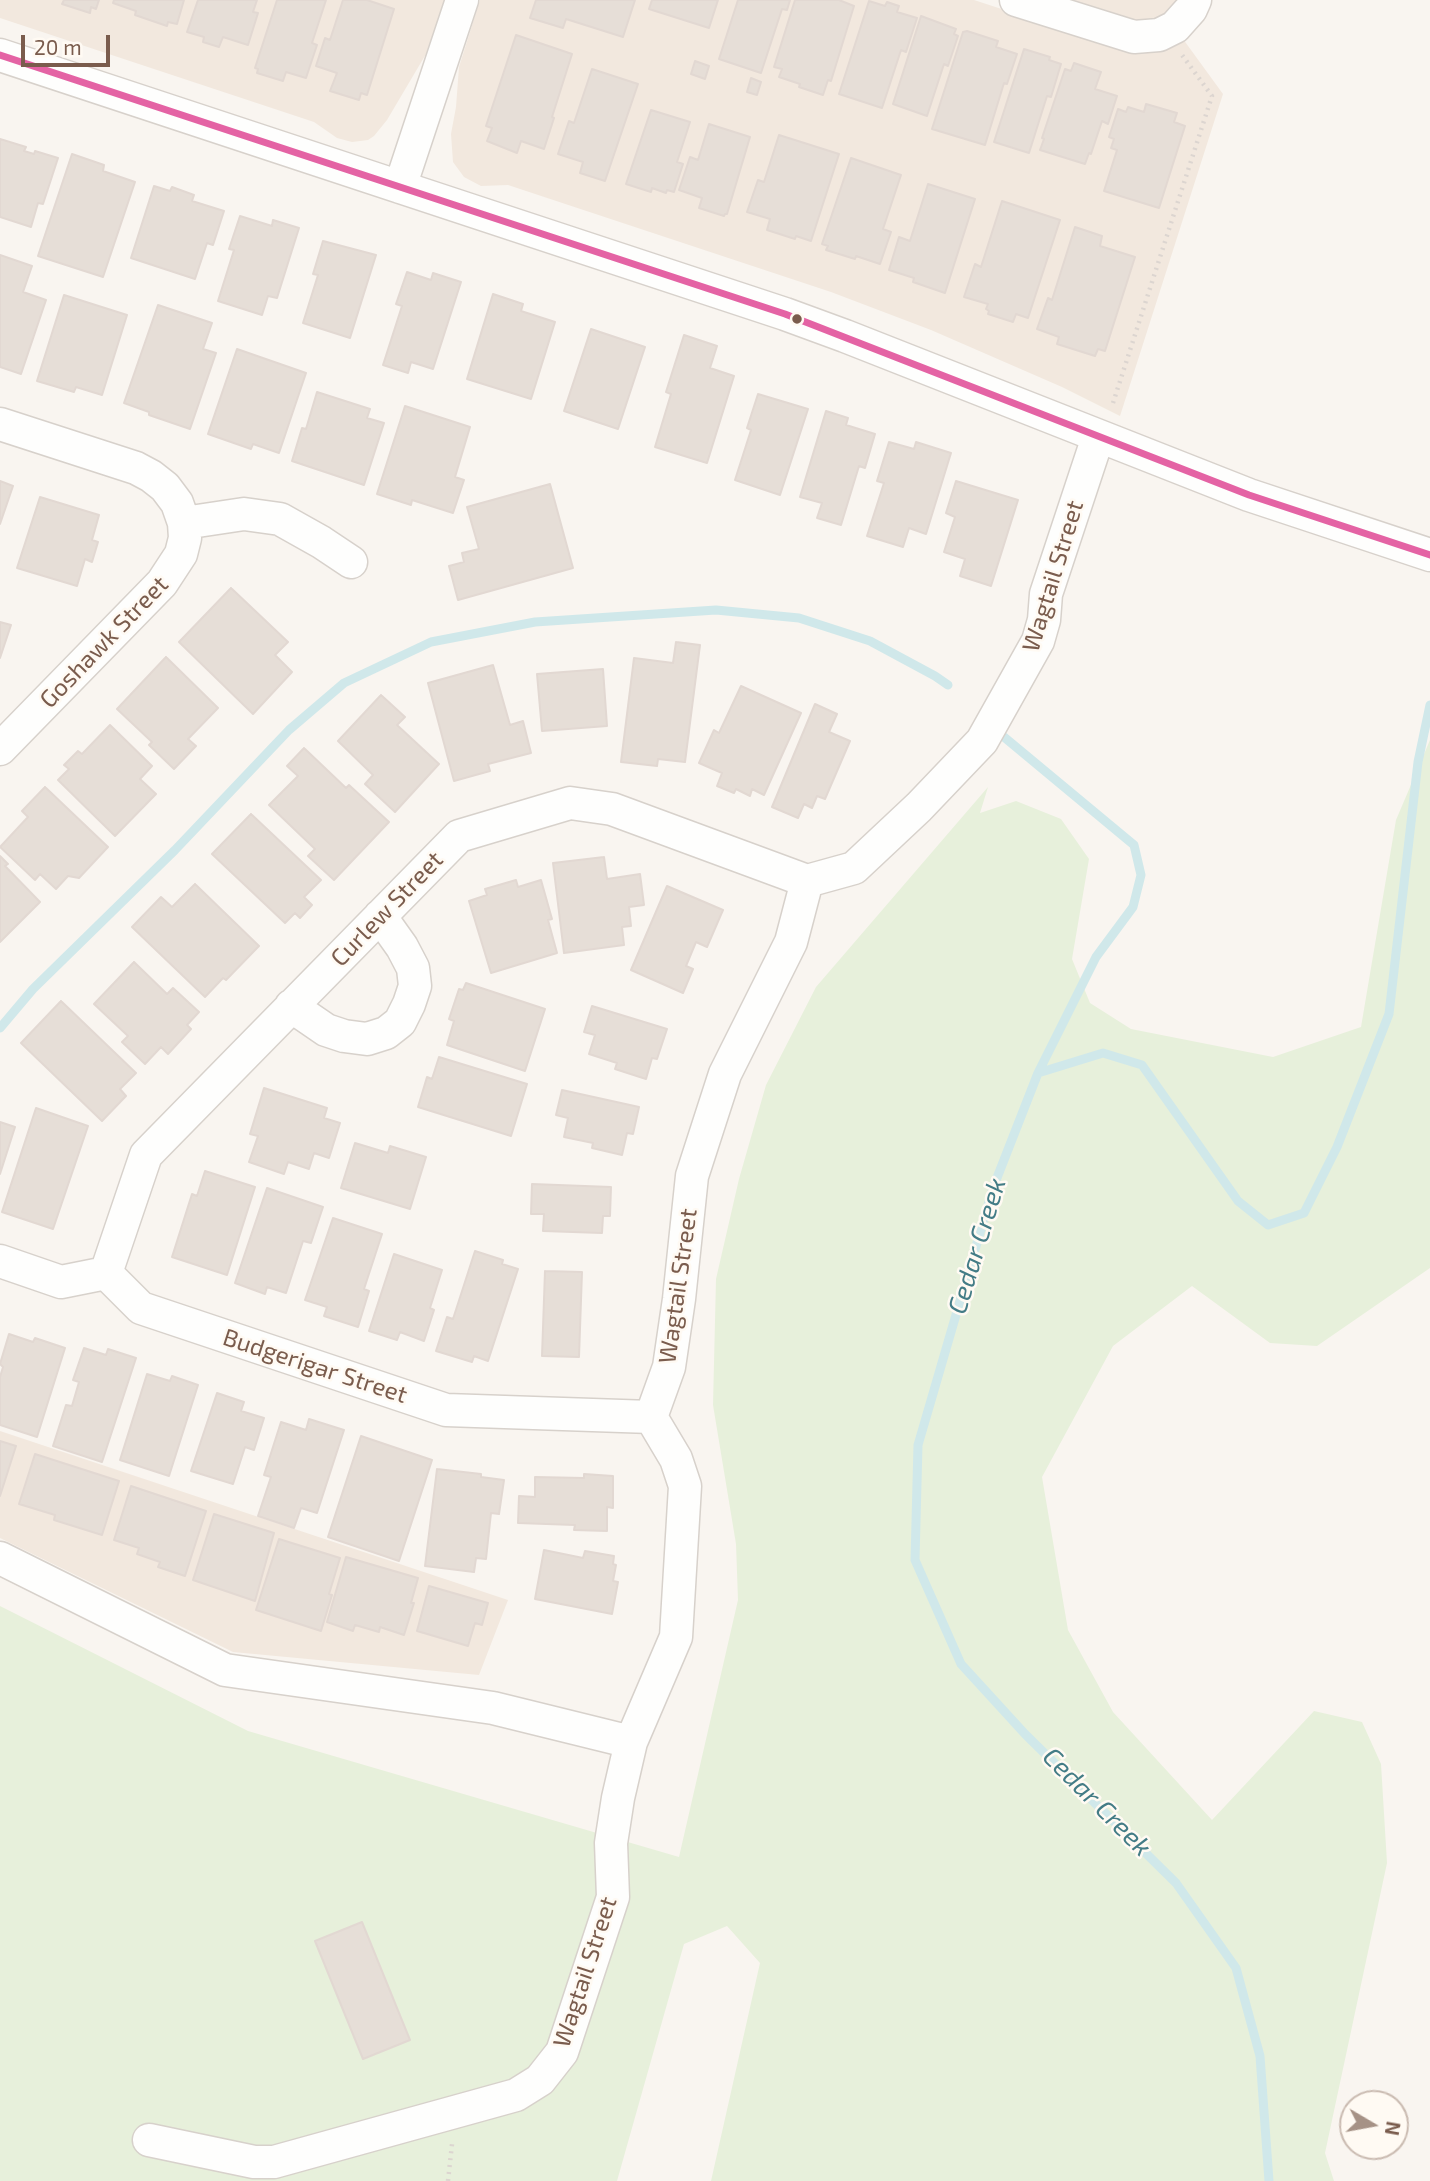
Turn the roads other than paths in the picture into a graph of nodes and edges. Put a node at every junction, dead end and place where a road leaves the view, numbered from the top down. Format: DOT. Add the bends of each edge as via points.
graph roads {
  1 [pos="462,0"];
  2 [pos="1016,0"];
  3 [pos="1195,0"];
  4 [pos="0,55"];
  5 [pos="400,187"];
  6 [pos="0,424"];
  7 [pos="1098,437"];
  8 [pos="184,523"];
  9 [pos="1430,555"];
  10 [pos="351,562"];
  11 [pos="0,749"];
  12 [pos="807,881"];
  13 [pos="380,916"];
  14 [pos="291,1006"];
  15 [pos="0,1261"];
  16 [pos="106,1273"];
  17 [pos="651,1417"];
  18 [pos="0,1558"];
  19 [pos="631,1742"];
  20 [pos="149,2140"];
  1 -- 5 [label="street"];
  2 -- 3 [label="street" via="1134,37 1159,35 1175,27"];
  4 -- 5 [label="street"];
  5 -- 7 [label="street" via="785,314"];
  6 -- 8 [label="street" via="136,468 165,487"];
  7 -- 9 [label="street" via="1249,495"];
  7 -- 12 [label="street, Wagtail Street" via="1046,594 1038,641 982,741 854,868"];
  8 -- 10 [label="street" via="244,514 280,519"];
  8 -- 11 [label="street, Goshawk Street" via="181,554 162,583"];
  12 -- 13 [label="street, Curlew Street" via="612,809 570,803 459,836"];
  12 -- 17 [label="street, Wagtail Street" via="791,942 724,1074 692,1176 669,1367"];
  13 -- 14 [label="street, Curlew Street"];
  13 -- 14 [label="street" via="413,968 415,986 400,1022 368,1039 344,1036 326,1030"];
  14 -- 16 [label="street, Curlew Street" via="146,1155"];
  15 -- 16 [label="street" via="61,1282"];
  16 -- 17 [label="street, Budgerigar Street" via="141,1308 446,1410"];
  17 -- 19 [label="street, Wagtail Street" via="676,1459 685,1486 676,1637"];
  18 -- 19 [label="street" via="225,1670 493,1708"];
  19 -- 20 [label="street, Wagtail Street" via="611,1843 613,1897 562,2052 540,2080 516,2095 274,2162"];
}
